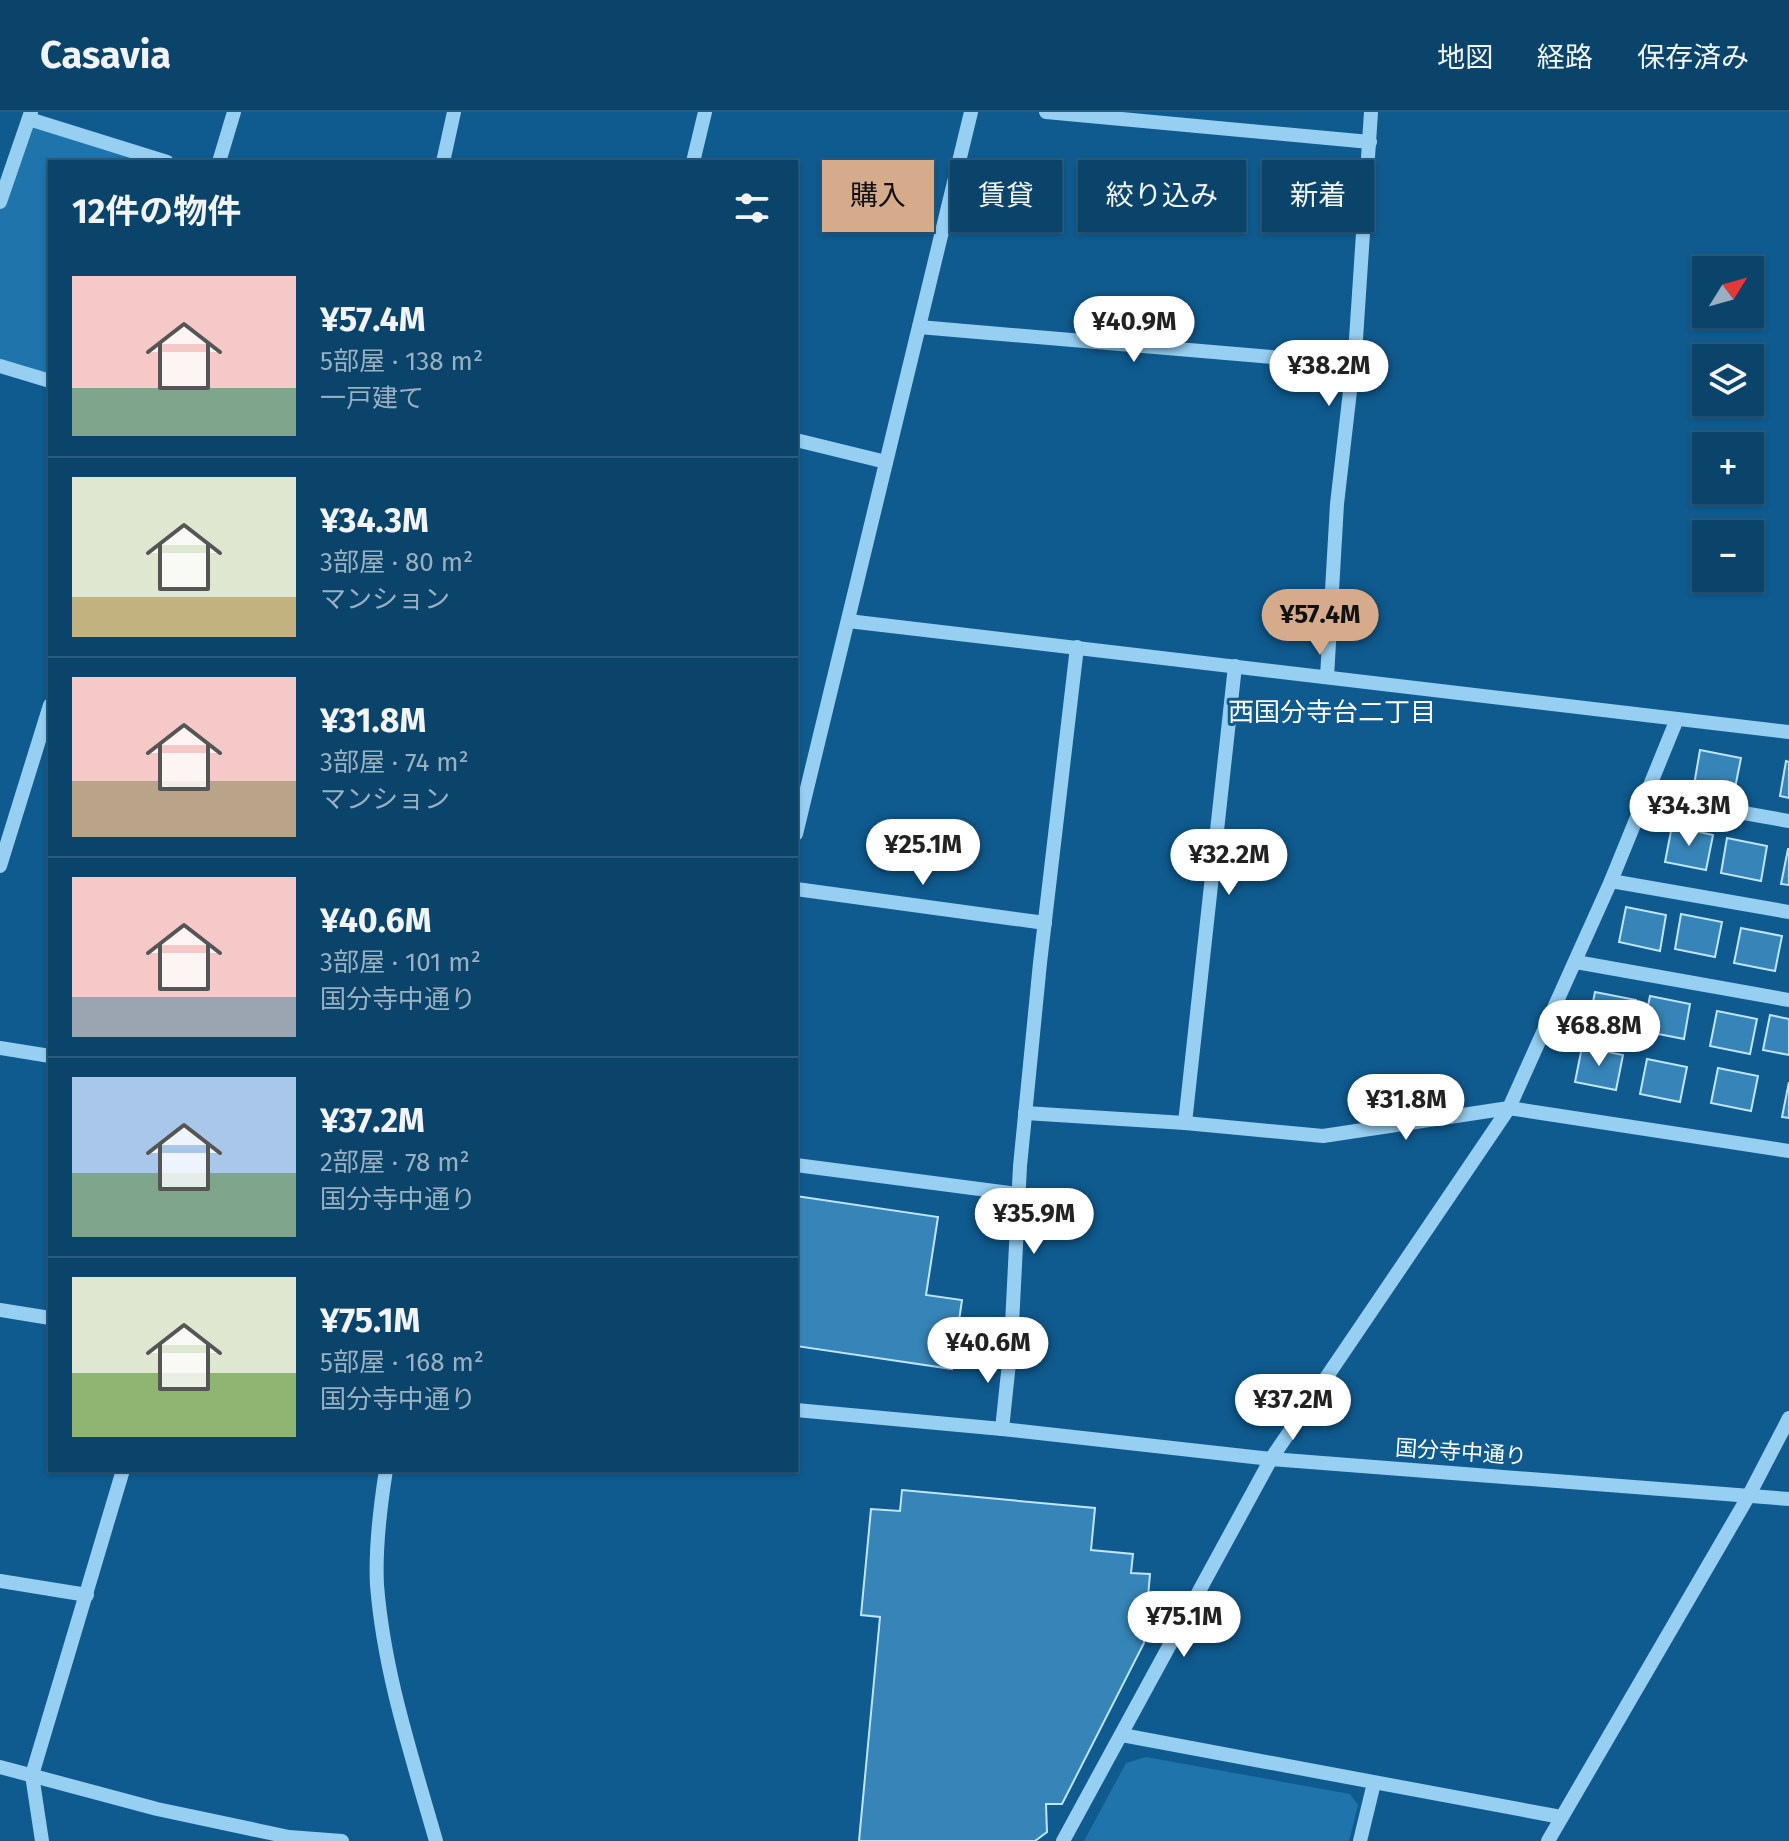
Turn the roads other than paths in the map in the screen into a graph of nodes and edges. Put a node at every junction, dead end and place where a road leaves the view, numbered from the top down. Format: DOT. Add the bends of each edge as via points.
graph roads {
  1 [pos="234,112"];
  2 [pos="454,112"];
  3 [pos="705,112"];
  4 [pos="971,112"];
  5 [pos="1046,112"];
  6 [pos="1371,112"];
  7 [pos="30,115"];
  8 [pos="1370,142"];
  9 [pos="161,160"];
  10 [pos="220,160"];
  11 [pos="443,160"];
  12 [pos="693,160"];
  13 [pos="0,202"];
  14 [pos="919,327"];
  15 [pos="1353,364"];
  16 [pos="0,366"];
  17 [pos="48,380"];
  18 [pos="798,440"];
  19 [pos="886,462"];
  20 [pos="848,621"];
  21 [pos="1077,647"];
  22 [pos="1235,666"];
  23 [pos="1327,677"];
  24 [pos="48,711"];
  25 [pos="1677,719"];
  26 [pos="1789,732"];
  27 [pos="1647,796"];
  28 [pos="1789,821"];
  29 [pos="798,826"];
  30 [pos="0,866"];
  31 [pos="1611,881"];
  32 [pos="798,889"];
  33 [pos="1789,912"];
  34 [pos="1045,923"];
  35 [pos="1576,962"];
  36 [pos="1789,1000"];
  37 [pos="0,1048"];
  38 [pos="48,1056"];
  39 [pos="1509,1108"];
  40 [pos="1025,1113"];
  41 [pos="1185,1123"];
  42 [pos="1789,1151"];
  43 [pos="798,1165"];
  44 [pos="1018,1194"];
  45 [pos="0,1310"];
  46 [pos="48,1318"];
  47 [pos="798,1410"];
  48 [pos="1789,1418"];
  49 [pos="1002,1429"];
  50 [pos="1271,1459"];
  51 [pos="122,1472"];
  52 [pos="386,1472"];
  53 [pos="1748,1497"];
  54 [pos="1789,1499"];
  55 [pos="0,1581"];
  56 [pos="87,1595"];
  57 [pos="1122,1735"];
  58 [pos="0,1767"];
  59 [pos="32,1775"];
  60 [pos="1374,1783"];
  61 [pos="1561,1817"];
  62 [pos="289,1839"];
  63 [pos="42,1841"];
  64 [pos="342,1841"];
  65 [pos="436,1841"];
  66 [pos="1063,1841"];
  67 [pos="1360,1841"];
  68 [pos="1548,1841"];
  1 -- 10 [label="street"];
  2 -- 11 [label="street"];
  3 -- 12 [label="street"];
  4 -- 14 [label="street"];
  5 -- 8 [label="street"];
  6 -- 8 [label="street"];
  7 -- 9 [label="street"];
  7 -- 13 [label="street"];
  8 -- 15 [label="street"];
  14 -- 15 [label="street"];
  14 -- 19 [label="street"];
  15 -- 23 [label="street" via="1337,504"];
  16 -- 17 [label="street"];
  18 -- 19 [label="street"];
  19 -- 20 [label="street"];
  20 -- 21 [label="street"];
  20 -- 29 [label="street"];
  21 -- 22 [label="street"];
  21 -- 34 [label="street"];
  22 -- 23 [label="street"];
  22 -- 41 [label="street"];
  23 -- 25 [label="street"];
  24 -- 30 [label="street"];
  25 -- 26 [label="street"];
  25 -- 27 [label="street"];
  27 -- 28 [label="street"];
  27 -- 31 [label="street"];
  31 -- 33 [label="street"];
  31 -- 35 [label="street"];
  32 -- 34 [label="street"];
  34 -- 40 [label="street"];
  35 -- 36 [label="street"];
  35 -- 39 [label="street"];
  37 -- 38 [label="street"];
  39 -- 41 [label="street" via="1323,1136"];
  39 -- 42 [label="street"];
  39 -- 50 [label="street"];
  40 -- 41 [label="street"];
  40 -- 44 [label="street"];
  43 -- 44 [label="street"];
  44 -- 49 [label="street"];
  45 -- 46 [label="street"];
  47 -- 49 [label="street, 国分寺中通り"];
  48 -- 53 [label="street"];
  49 -- 50 [label="street, 国分寺中通り"];
  50 -- 53 [label="street, 国分寺中通り"];
  50 -- 57 [label="street"];
  51 -- 56 [label="street"];
  52 -- 65 [label="street" via="377,1585 397,1706"];
  53 -- 54 [label="street, 国分寺中通り"];
  53 -- 61 [label="street"];
  55 -- 56 [label="street"];
  56 -- 59 [label="street"];
  57 -- 60 [label="street"];
  57 -- 66 [label="street"];
  58 -- 59 [label="street"];
  59 -- 62 [label="street"];
  59 -- 63 [label="street"];
  60 -- 61 [label="street"];
  60 -- 67 [label="street"];
  61 -- 68 [label="street"];
  62 -- 64 [label="street"];
}
